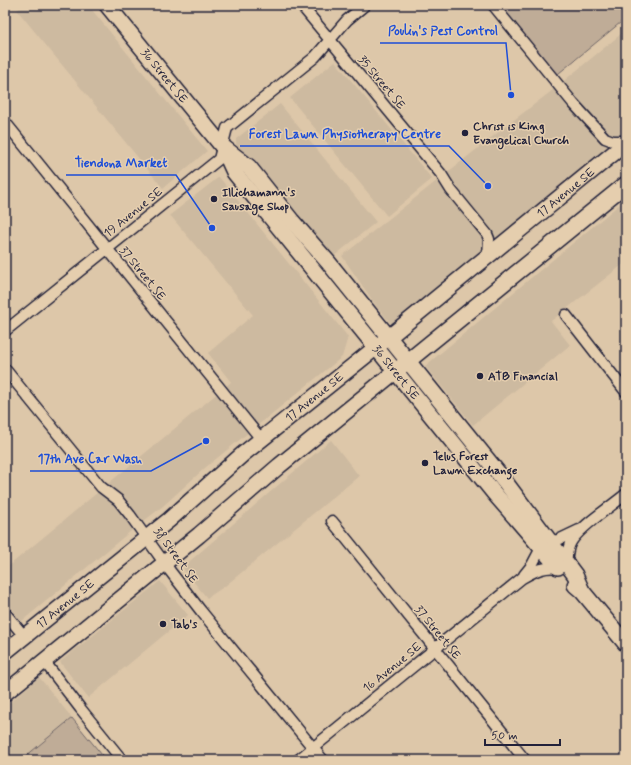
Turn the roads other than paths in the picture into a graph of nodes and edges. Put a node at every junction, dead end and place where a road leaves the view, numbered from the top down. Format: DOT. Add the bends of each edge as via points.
graph roads {
  1 [pos="107,5"];
  2 [pos="301,5"];
  3 [pos="365,5"];
  4 [pos="493,5"];
  5 [pos="330,39"];
  6 [pos="5,122"];
  7 [pos="626,142"];
  8 [pos="222,146"];
  9 [pos="626,184"];
  10 [pos="107,249"];
  11 [pos="488,257"];
  12 [pos="566,315"];
  13 [pos="5,331"];
  14 [pos="389,337"];
  15 [pos="375,348"];
  16 [pos="408,362"];
  17 [pos="5,369"];
  18 [pos="395,372"];
  19 [pos="626,392"];
  20 [pos="261,439"];
  21 [pos="626,494"];
  22 [pos="332,521"];
  23 [pos="584,528"];
  24 [pos="147,538"];
  25 [pos="545,544"];
  26 [pos="164,563"];
  27 [pos="562,566"];
  28 [pos="522,578"];
  29 [pos="5,613"];
  30 [pos="24,636"];
  31 [pos="626,644"];
  32 [pos="435,649"];
  33 [pos="5,652"];
  34 [pos="44,661"];
  35 [pos="5,692"];
  36 [pos="313,748"];
  37 [pos="122,760"];
  38 [pos="298,760"];
  39 [pos="323,760"];
  40 [pos="525,760"];
  1 -- 8 [label="main road, 36 Street SE"];
  2 -- 5 [label="street, 35 Street SE"];
  3 -- 5 [label="street, 19 Avenue SE"];
  4 -- 7 [label="street" via="605,138"];
  5 -- 8 [label="street, 19 Avenue SE" via="315,57 228,128"];
  5 -- 11 [label="street, 35 Street SE" via="487,234"];
  6 -- 10 [label="street, 37 Street SE"];
  7 -- 11 [label="main road, 17 Avenue SE"];
  8 -- 10 [label="street, 19 Avenue SE" via="219,160"];
  8 -- 14 [label="main road, 36 Street SE" via="249,167"];
  8 -- 15 [label="main road, 36 Street SE" via="234,172"];
  9 -- 16 [label="main road"];
  10 -- 13 [label="street, 19 Avenue SE"];
  10 -- 20 [label="street, 37 Street SE"];
  11 -- 14 [label="main road, 17 Avenue SE"];
  12 -- 19 [label="street"];
  14 -- 15 [label="main road, 17 Avenue SE"];
  14 -- 16 [label="main road, 36 Street SE"];
  15 -- 18 [label="main road, 36 Street SE"];
  15 -- 20 [label="main road, 17 Avenue SE"];
  16 -- 18 [label="main road"];
  16 -- 25 [label="main road, 36 Street SE" via="503,479"];
  17 -- 24 [label="street, 38 Street SE" via="101,487 118,500"];
  18 -- 25 [label="main road, 36 Street SE" via="494,493"];
  18 -- 26 [label="main road"];
  20 -- 24 [label="main road, 17 Avenue SE"];
  21 -- 23 [label="street"];
  22 -- 32 [label="street, 37 Street SE"];
  23 -- 25 [label="street"];
  23 -- 27 [label="street" via="571,542"];
  24 -- 26 [label="street, 38 Street SE"];
  24 -- 30 [label="main road, 17 Avenue SE"];
  25 -- 27 [label="main road, 36 Street SE"];
  25 -- 28 [label="street, 16 Avenue SE"];
  26 -- 34 [label="main road"];
  26 -- 36 [label="street, 38 Street SE"];
  27 -- 28 [label="street, 16 Avenue SE" via="538,570"];
  27 -- 31 [label="main road, 36 Street SE" via="575,575 582,591"];
  28 -- 32 [label="street, 16 Avenue SE"];
  29 -- 30 [label="street"];
  30 -- 33 [label="main road, 17 Avenue SE"];
  32 -- 36 [label="street, 16 Avenue SE"];
  32 -- 40 [label="street, 37 Street SE"];
  34 -- 35 [label="main road"];
  34 -- 37 [label="street"];
  36 -- 38 [label="street, 16 Avenue SE"];
  36 -- 39 [label="street, 38 Street SE"];
}
